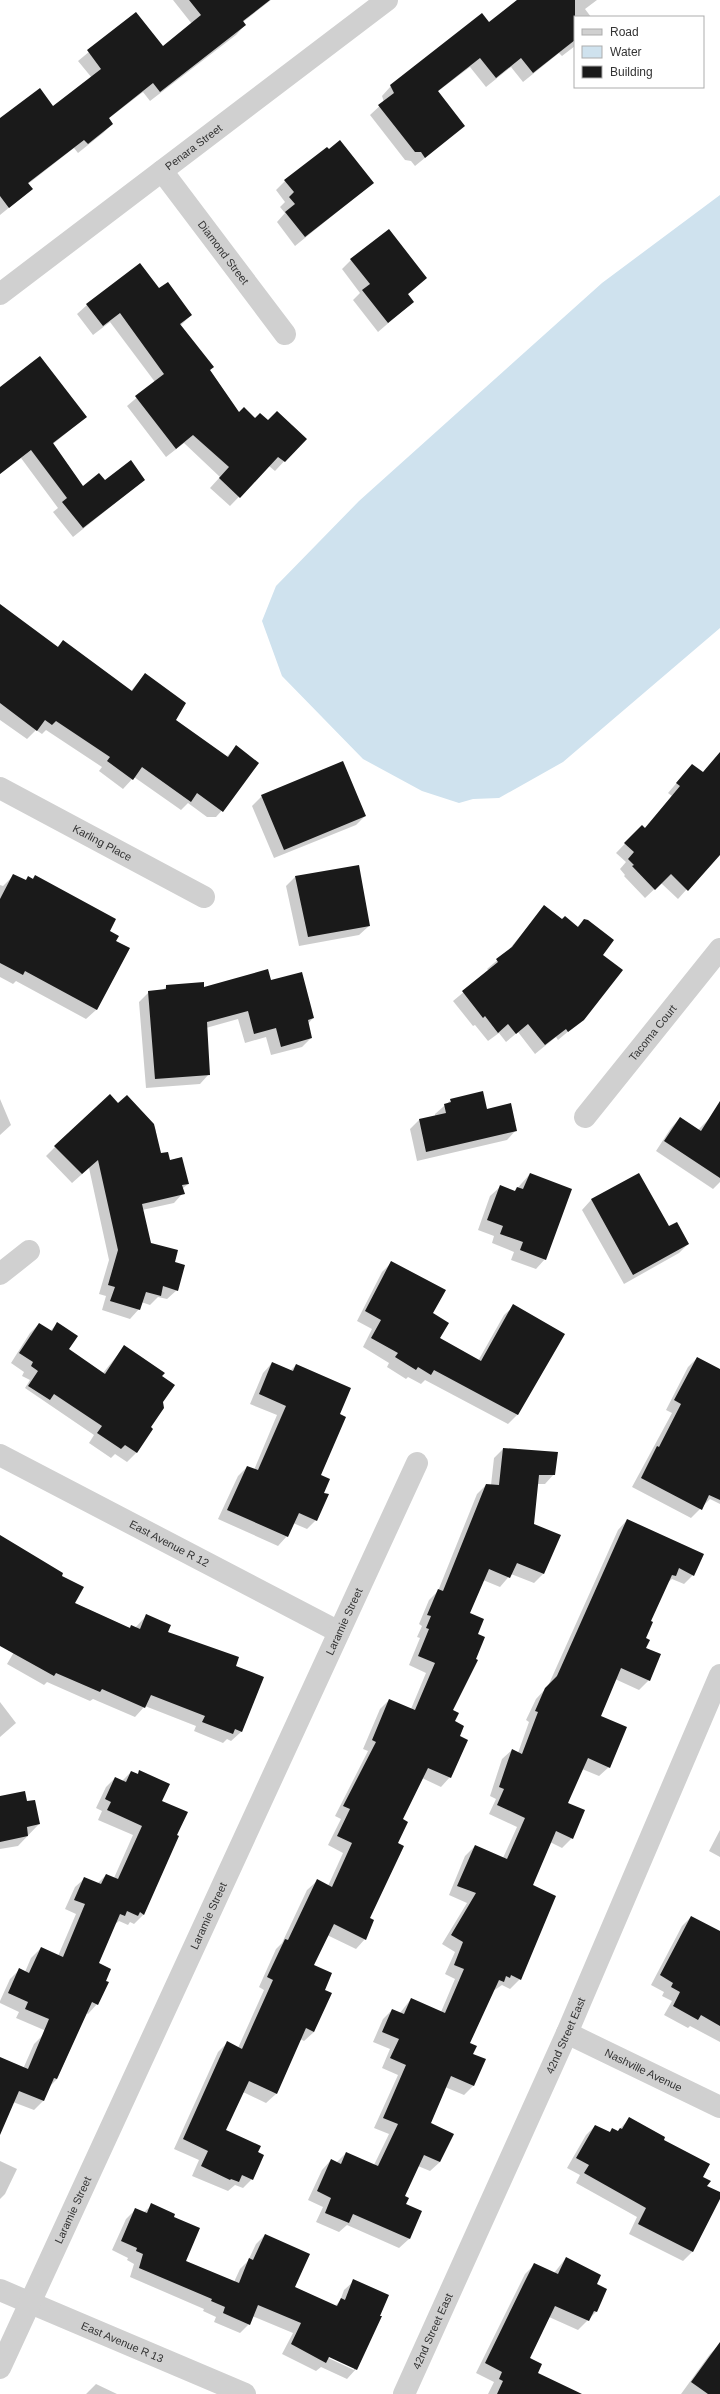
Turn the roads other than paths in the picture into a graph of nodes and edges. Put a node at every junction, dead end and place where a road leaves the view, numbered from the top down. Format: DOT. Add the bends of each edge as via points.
graph roads {
  1 [pos="387,0"];
  2 [pos="162,171"];
  3 [pos="0,294"];
  4 [pos="285,334"];
  5 [pos="0,788"];
  6 [pos="204,897"];
  7 [pos="720,950"];
  8 [pos="585,1117"];
  9 [pos="29,1251"];
  10 [pos="0,1274"];
  11 [pos="0,1455"];
  12 [pos="417,1464"];
  13 [pos="339,1632"];
  14 [pos="719,1679"];
  15 [pos="567,2033"];
  16 [pos="720,2107"];
  17 [pos="0,2290"];
  18 [pos="32,2304"];
  19 [pos="0,2368"];
  20 [pos="245,2394"];
  21 [pos="404,2394"];
  1 -- 2 [label="street, Penara Street"];
  2 -- 3 [label="street, Penara Street"];
  2 -- 4 [label="street, Diamond Street"];
  5 -- 6 [label="street, Karling Place"];
  7 -- 8 [label="street, Tacoma Court"];
  9 -- 10 [label="street"];
  11 -- 13 [label="street, East Avenue R 12"];
  12 -- 13 [label="street, Laramie Street"];
  13 -- 18 [label="street, Laramie Street"];
  14 -- 15 [label="street, 42nd Street East"];
  15 -- 16 [label="street, Nashville Avenue"];
  15 -- 21 [label="street, 42nd Street East"];
  17 -- 18 [label="street, East Avenue R 13"];
  18 -- 19 [label="street, Laramie Street"];
  18 -- 20 [label="street, East Avenue R 13"];
}
